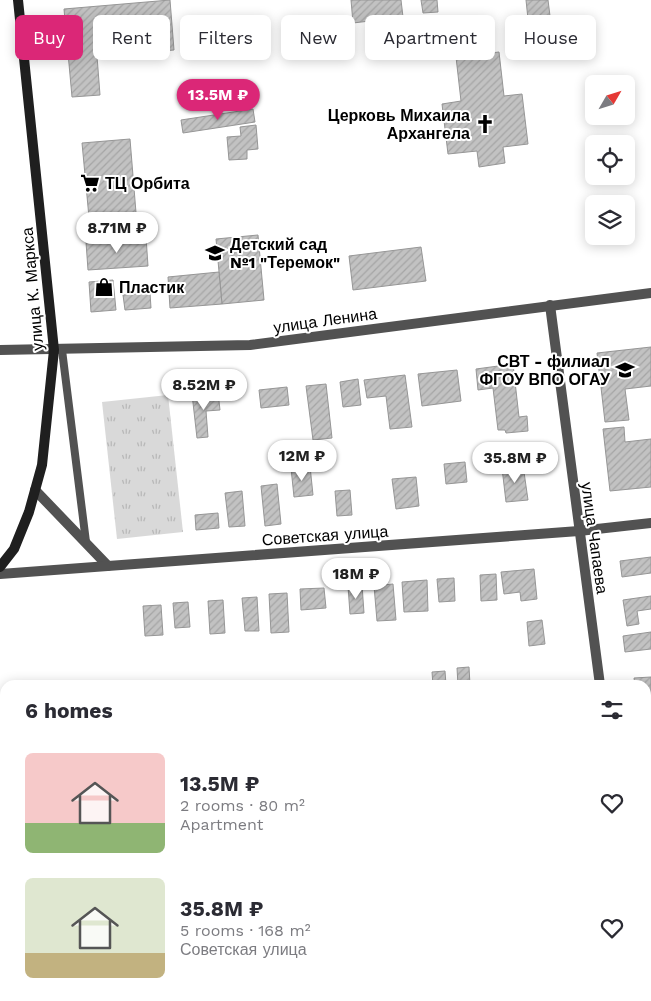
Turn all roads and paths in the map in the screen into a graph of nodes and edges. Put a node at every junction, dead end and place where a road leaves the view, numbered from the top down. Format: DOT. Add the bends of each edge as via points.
graph roads {
  1 [pos="18,0"];
  2 [pos="651,293"];
  3 [pos="550,305"];
  4 [pos="0,350"];
  5 [pos="58,350"];
  6 [pos="35,490"];
  7 [pos="651,523"];
  8 [pos="579,531"];
  9 [pos="86,542"];
  10 [pos="108,566"];
  11 [pos="0,567"];
  12 [pos="0,574"];
  13 [pos="599,680"];
  1 -- 5 [label="main road, улица К. Маркса"];
  2 -- 3 [label="street, улица Ленина"];
  3 -- 5 [label="street, улица Ленина" via="250,345"];
  3 -- 8 [label="street, улица Чапаева"];
  4 -- 5 [label="street, улица Ленина"];
  5 -- 6 [label="main road, улица К. Маркса" via="42,465"];
  5 -- 9 [label="lane"];
  6 -- 9 [label="street"];
  6 -- 11 [label="main road, улица К. Маркса" via="14,549"];
  7 -- 8 [label="street, Советская улица"];
  8 -- 10 [label="street, Советская улица"];
  8 -- 13 [label="street, улица Чапаева"];
  9 -- 10 [label="street"];
  10 -- 12 [label="street, Советская улица"];
}
